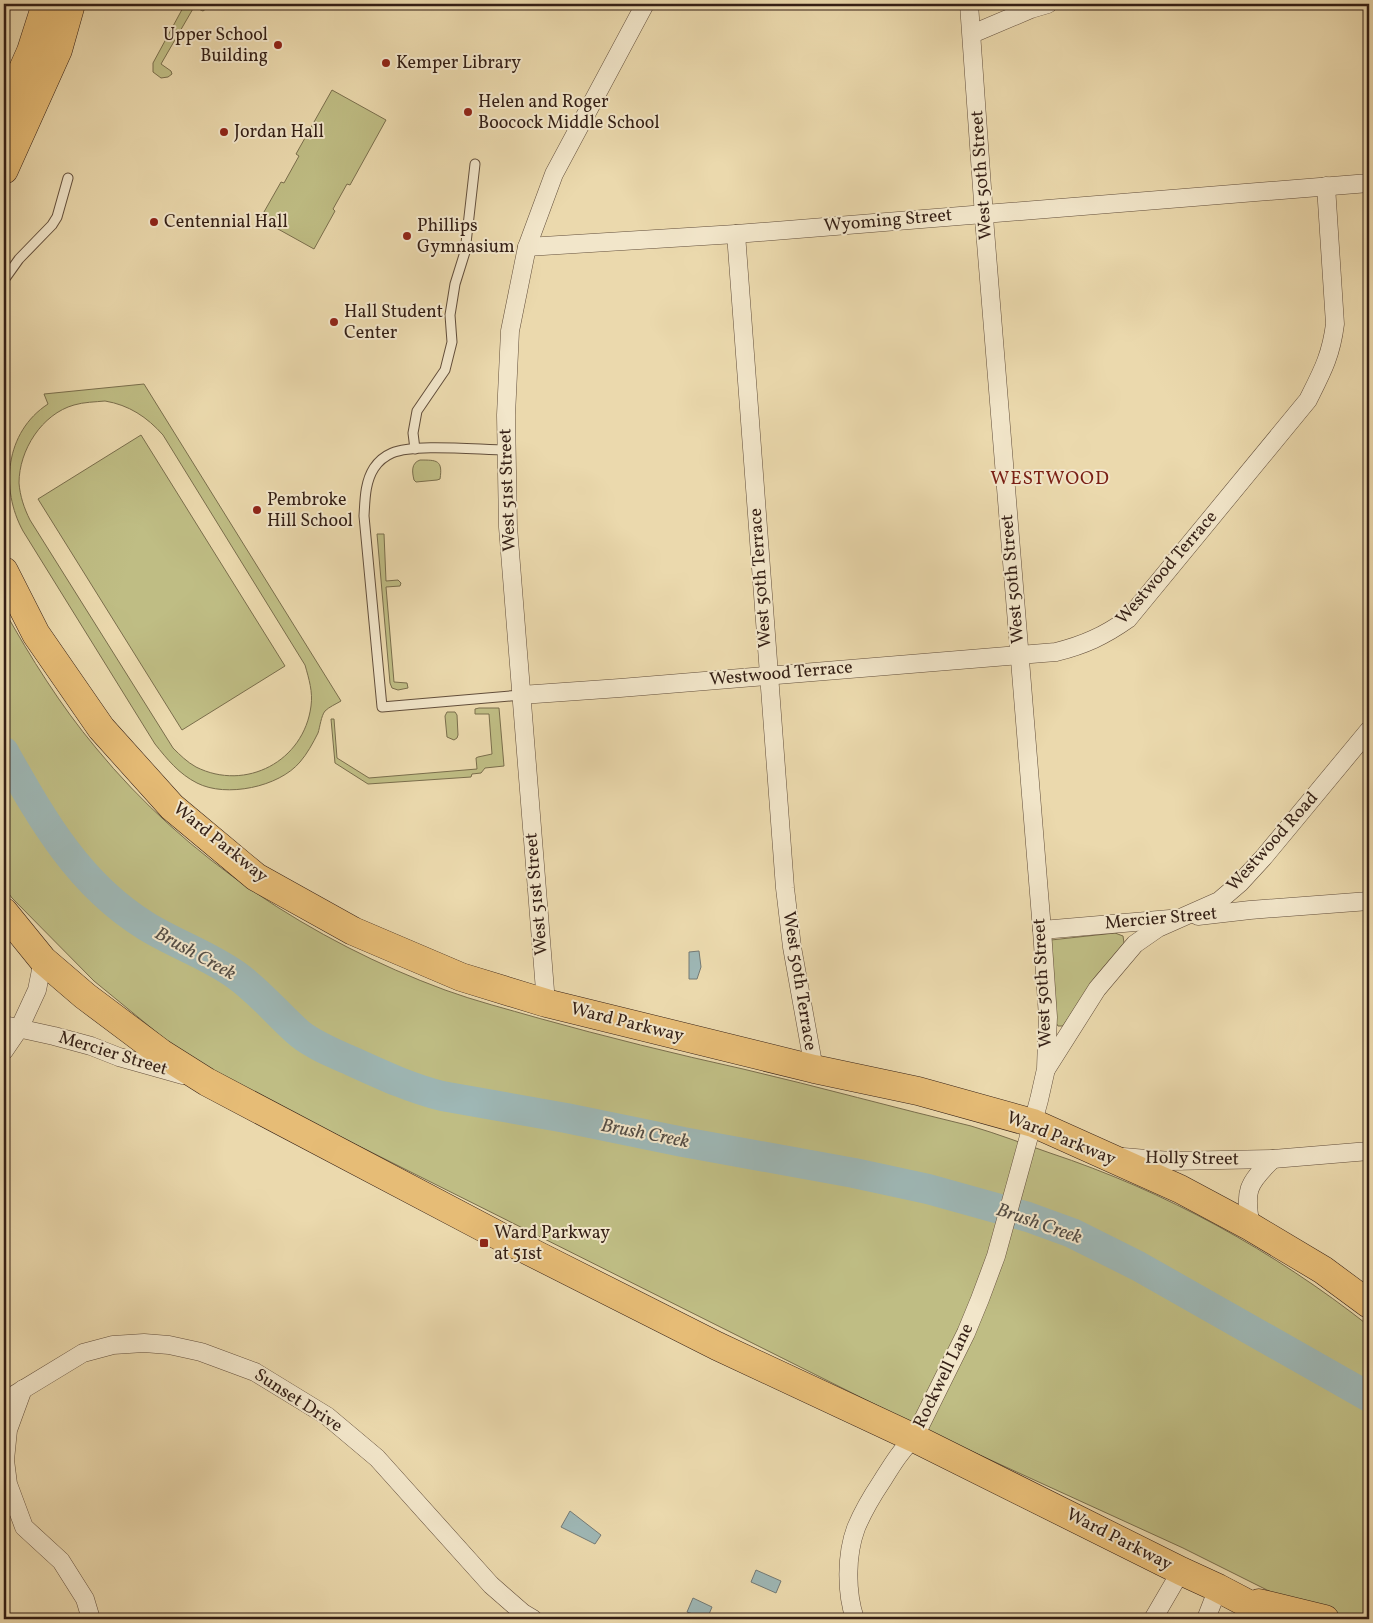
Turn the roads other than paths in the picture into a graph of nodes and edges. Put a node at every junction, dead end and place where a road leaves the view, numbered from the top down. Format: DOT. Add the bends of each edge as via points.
graph roads {
  1 [pos="46,4"];
  2 [pos="71,4"];
  3 [pos="645,4"];
  4 [pos="969,4"];
  5 [pos="1048,4"];
  6 [pos="972,34"];
  7 [pos="4,112"];
  8 [pos="475,164"];
  9 [pos="4,170"];
  10 [pos="68,178"];
  11 [pos="1369,183"];
  12 [pos="1326,186"];
  13 [pos="984,213"];
  14 [pos="736,234"];
  15 [pos="527,247"];
  16 [pos="4,280"];
  17 [pos="415,449"];
  18 [pos="507,450"];
  19 [pos="4,571"];
  20 [pos="1019,655"];
  21 [pos="768,675"];
  22 [pos="522,695"];
  23 [pos="1369,730"];
  24 [pos="1369,901"];
  25 [pos="4,912"];
  26 [pos="1184,918"];
  27 [pos="1042,930"];
  28 [pos="43,960"];
  29 [pos="546,1004"];
  30 [pos="11,1027"];
  31 [pos="4,1052"];
  32 [pos="814,1069"];
  33 [pos="1046,1069"];
  34 [pos="207,1082"];
  35 [pos="1033,1123"];
  36 [pos="1369,1151"];
  37 [pos="1111,1158"];
  38 [pos="1273,1159"];
  39 [pos="1251,1227"];
  40 [pos="1369,1304"];
  41 [pos="23,1388"];
  42 [pos="4,1401"];
  43 [pos="914,1438"];
  44 [pos="4,1511"];
  45 [pos="24,1527"];
  46 [pos="1181,1571"];
  47 [pos="1228,1593"];
  48 [pos="91,1619"];
  49 [pos="533,1619"];
  50 [pos="855,1619"];
  51 [pos="1153,1619"];
  52 [pos="1206,1619"];
  53 [pos="1277,1619"];
  54 [pos="1325,1619"];
  1 -- 7 [label="highway" via="31,52"];
  2 -- 9 [label="highway" via="58,50"];
  3 -- 15 [label="street, West 51st Street" via="554,174"];
  4 -- 6 [label="street, West 50th Street"];
  5 -- 6 [label="street"];
  6 -- 13 [label="street, West 50th Street"];
  8 -- 17 [label="lane" via="465,252 450,315 452,342 445,370 417,411 413,433"];
  10 -- 16 [label="lane" via="52,225 19,259"];
  11 -- 12 [label="street, Wyoming Street"];
  12 -- 13 [label="street, Wyoming Street"];
  12 -- 20 [label="street, Westwood Terrace" via="1335,324 1326,364 1308,400 1128,619 1080,646"];
  13 -- 14 [label="street, Wyoming Street"];
  13 -- 20 [label="street, West 50th Street"];
  14 -- 15 [label="street, Wyoming Street"];
  14 -- 21 [label="street, West 50th Terrace"];
  15 -- 18 [label="street, West 51st Street" via="510,331"];
  17 -- 18 [label="lane"];
  17 -- 22 [label="lane" via="392,453 382,459 369,478 366,492 364,516 382,707"];
  18 -- 22 [label="street, West 51st Street" via="508,527"];
  19 -- 29 [label="highway, Ward Parkway" via="36,634 101,728 172,807 256,876 353,930 461,977"];
  20 -- 21 [label="street, Westwood Terrace"];
  20 -- 27 [label="street, West 50th Street"];
  21 -- 22 [label="street, Westwood Terrace"];
  21 -- 32 [label="street, West 50th Terrace" via="785,888"];
  22 -- 29 [label="street, West 51st Street"];
  23 -- 26 [label="street, Westwood Road" via="1240,883 1219,901"];
  24 -- 26 [label="street, Mercier Street"];
  25 -- 28 [label="highway, Ward Parkway"];
  26 -- 27 [label="street, Mercier Street"];
  26 -- 33 [label="street, Westwood Road" via="1158,928 1135,944 1097,989"];
  27 -- 33 [label="street, West 50th Street" via="1048,1017"];
  28 -- 30 [label="street" via="37,990"];
  28 -- 34 [label="highway, Ward Parkway" via="153,1047"];
  29 -- 32 [label="highway, Ward Parkway"];
  30 -- 31 [label="street"];
  30 -- 34 [label="street, Mercier Street" via="91,1046"];
  32 -- 35 [label="highway, Ward Parkway" via="918,1091"];
  33 -- 35 [label="street, West 50th Street"];
  34 -- 43 [label="highway, Ward Parkway" via="507,1240 700,1337"];
  35 -- 37 [label="highway, Ward Parkway"];
  35 -- 43 [label="street, Rockwell Lane" via="996,1256 966,1333"];
  36 -- 38 [label="street, Holly Street"];
  37 -- 38 [label="street, Holly Street" via="1170,1161"];
  37 -- 39 [label="highway, Ward Parkway" via="1180,1189"];
  38 -- 39 [label="street, Holly Street" via="1255,1176 1248,1191"];
  39 -- 40 [label="highway, Ward Parkway" via="1323,1270"];
  41 -- 42 [label="street, Sunset Drive"];
  41 -- 45 [label="street" via="8,1430 5,1460 8,1484"];
  41 -- 49 [label="street, Sunset Drive" via="83,1353 112,1345 169,1345 201,1352 255,1372 327,1416 377,1458 491,1585"];
  43 -- 46 [label="highway, Ward Parkway"];
  43 -- 50 [label="street, Rockwell Lane" via="902,1449 868,1503 856,1530 849,1583"];
  44 -- 45 [label="street"];
  45 -- 48 [label="street" via="61,1561 85,1599"];
  46 -- 47 [label="highway, Ward Parkway"];
  46 -- 51 [label="street"];
  47 -- 52 [label="street"];
  47 -- 53 [label="highway, Ward Parkway"];
  47 -- 54 [label="highway"];
}
